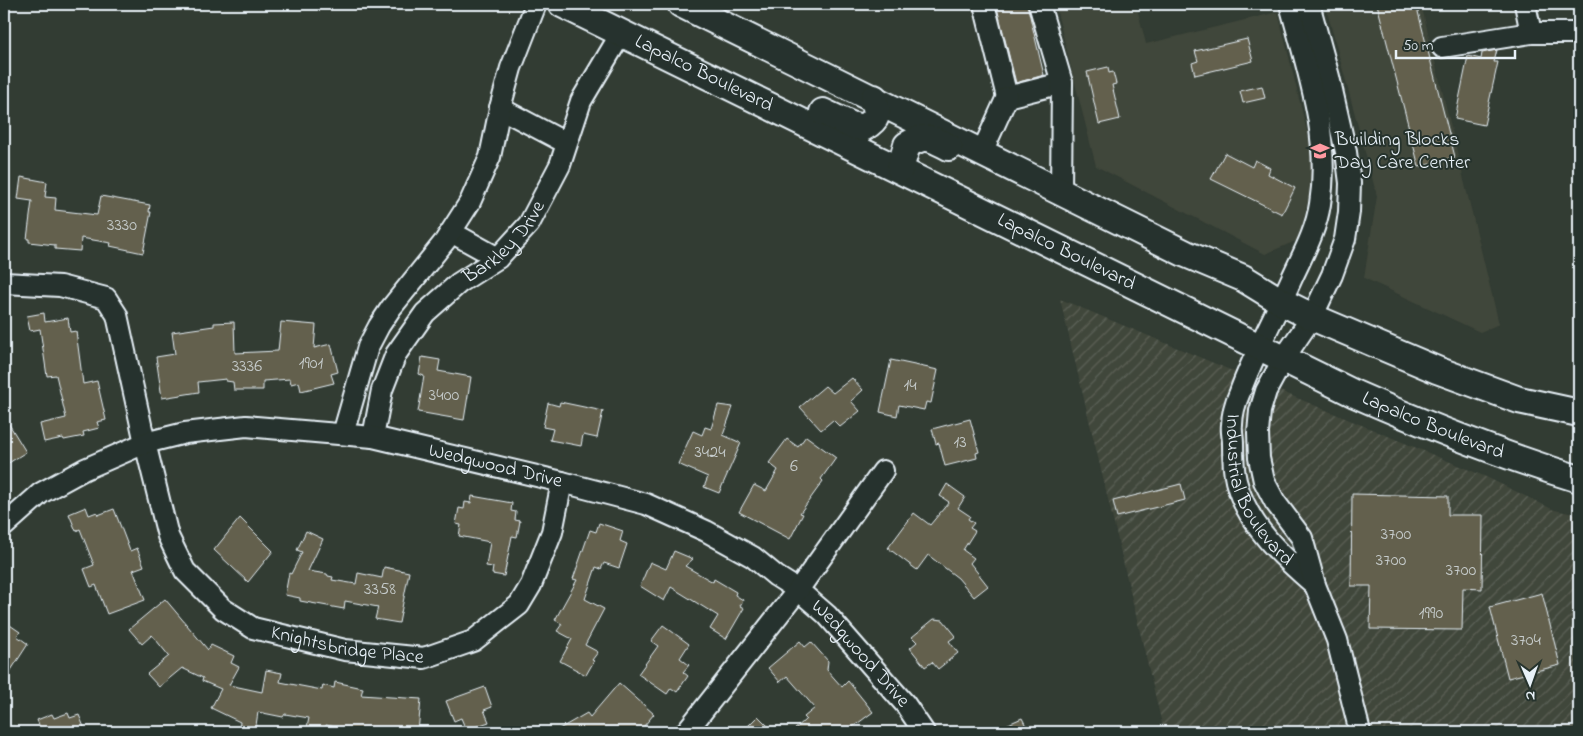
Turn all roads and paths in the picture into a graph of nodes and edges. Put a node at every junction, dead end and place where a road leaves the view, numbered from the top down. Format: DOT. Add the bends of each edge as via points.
graph roads {
  1 [pos="536,4"];
  2 [pos="562,4"];
  3 [pos="681,4"];
  4 [pos="984,4"];
  5 [pos="1039,4"];
  6 [pos="1290,4"];
  7 [pos="1309,4"];
  8 [pos="1525,4"];
  9 [pos="622,32"];
  10 [pos="1531,33"];
  11 [pos="1579,33"];
  12 [pos="1442,47"];
  13 [pos="701,71"];
  14 [pos="1062,83"];
  15 [pos="1007,97"];
  16 [pos="874,98"];
  17 [pos="500,108"];
  18 [pos="566,143"];
  19 [pos="982,152"];
  20 [pos="900,169"];
  21 [pos="1061,191"];
  22 [pos="1115,218"];
  23 [pos="451,232"];
  24 [pos="498,258"];
  25 [pos="4,283"];
  26 [pos="1282,302"];
  27 [pos="389,312"];
  28 [pos="1312,317"];
  29 [pos="415,327"];
  30 [pos="1260,346"];
  31 [pos="1284,358"];
  32 [pos="1579,414"];
  33 [pos="343,434"];
  34 [pos="373,436"];
  35 [pos="145,443"];
  36 [pos="883,472"];
  37 [pos="1579,479"];
  38 [pos="562,482"];
  39 [pos="4,526"];
  40 [pos="1315,585"];
  41 [pos="798,590"];
  42 [pos="686,732"];
  43 [pos="924,732"];
  44 [pos="1360,732"];
  1 -- 17 [label="street" via="511,68"];
  2 -- 9 [label="main road, Lapalco Boulevard"];
  3 -- 16 [label="main road"];
  4 -- 15 [label="street"];
  5 -- 14 [label="street"];
  6 -- 26 [label="street, Industrial Boulevard" via="1317,110 1323,164 1315,225"];
  7 -- 28 [label="street, Industrial Boulevard" via="1339,122 1350,183 1345,239"];
  8 -- 10 [label="street"];
  9 -- 13 [label="main road, Lapalco Boulevard"];
  9 -- 18 [label="street, Barkley Drive" via="580,101"];
  10 -- 11 [label="street"];
  10 -- 12 [label="street"];
  13 -- 16 [label="main road" via="756,79 863,128 878,114"];
  13 -- 20 [label="main road, Lapalco Boulevard"];
  14 -- 15 [label="street"];
  14 -- 21 [label="street"];
  15 -- 19 [label="street"];
  16 -- 19 [label="main road"];
  17 -- 18 [label="street"];
  17 -- 23 [label="street" via="490,157 470,202"];
  18 -- 24 [label="street, Barkley Drive" via="560,165 529,224"];
  19 -- 21 [label="main road"];
  20 -- 22 [label="main road" via="907,145 918,138 933,139 1052,200"];
  20 -- 30 [label="main road, Lapalco Boulevard"];
  21 -- 22 [label="main road"];
  22 -- 26 [label="main road" via="1243,278"];
  23 -- 24 [label="street"];
  23 -- 27 [label="street"];
  24 -- 29 [label="street, Barkley Drive" via="459,283 425,313"];
  25 -- 35 [label="street, Knightsbridge Place" via="60,286 106,298 117,314"];
  26 -- 28 [label="main road"];
  26 -- 30 [label="street, Industrial Boulevard"];
  27 -- 29 [label="street"];
  27 -- 33 [label="street" via="368,348"];
  28 -- 31 [label="street, Industrial Boulevard"];
  28 -- 32 [label="main road" via="1510,397"];
  29 -- 34 [label="street, Barkley Drive" via="396,354 382,390"];
  30 -- 31 [label="main road, Lapalco Boulevard"];
  30 -- 40 [label="street, Industrial Boulevard" via="1239,393 1232,424 1236,482 1263,533 1285,559"];
  31 -- 37 [label="main road, Lapalco Boulevard" via="1355,394 1458,438"];
  31 -- 40 [label="street, Industrial Boulevard" via="1266,390 1260,411 1259,458 1264,481 1275,502 1302,538"];
  33 -- 34 [label="street, Wedgwood Drive"];
  33 -- 35 [label="street, Wedgwood Drive" via="246,426 185,433"];
  34 -- 38 [label="street, Wedgwood Drive"];
  35 -- 38 [label="street, Knightsbridge Place" via="168,536 185,571 223,609 253,628 345,650 424,658 473,641 519,604 531,585 552,532"];
  35 -- 39 [label="street, Wedgwood Drive" via="85,469 41,493"];
  36 -- 41 [label="street"];
  38 -- 41 [label="street, Wedgwood Drive" via="646,504 706,531 753,557"];
  40 -- 44 [label="street, Industrial Boulevard" via="1337,640"];
  41 -- 42 [label="street"];
  41 -- 43 [label="street, Wedgwood Drive" via="874,667"];
}
